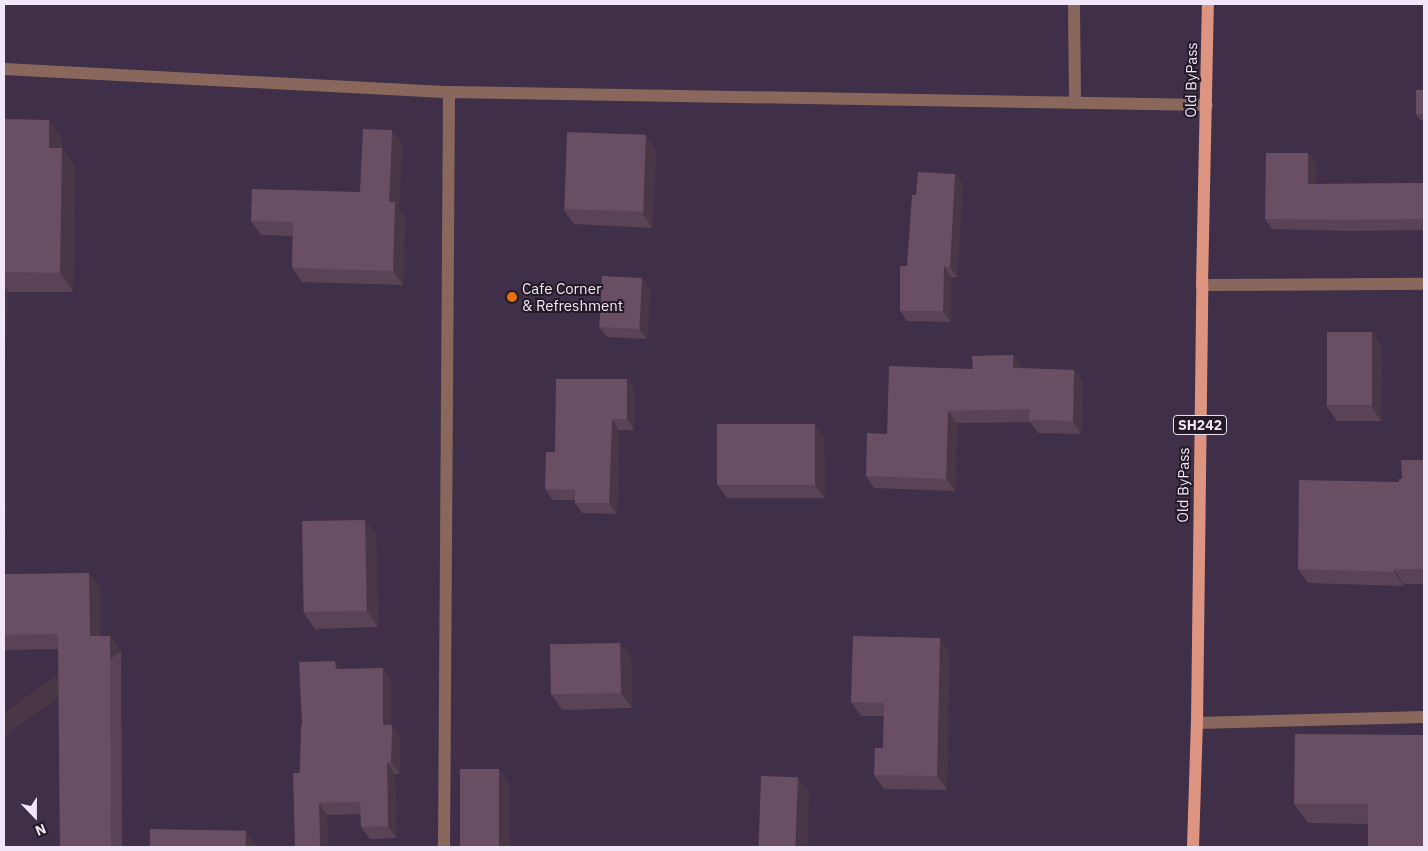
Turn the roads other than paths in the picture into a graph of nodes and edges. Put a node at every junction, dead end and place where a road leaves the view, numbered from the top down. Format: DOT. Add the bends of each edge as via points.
graph roads {
  1 [pos="1074,4"];
  2 [pos="1208,4"];
  3 [pos="4,69"];
  4 [pos="449,92"];
  5 [pos="1076,103"];
  6 [pos="1208,105"];
  7 [pos="1424,284"];
  8 [pos="1202,285"];
  9 [pos="1424,717"];
  10 [pos="1197,723"];
  11 [pos="444,847"];
  12 [pos="1193,847"];
  1 -- 5 [label="lane"];
  2 -- 6 [label="main road, Old ByPass / SH242"];
  3 -- 4 [label="lane"];
  4 -- 5 [label="lane"];
  4 -- 11 [label="lane"];
  5 -- 6 [label="lane"];
  6 -- 8 [label="main road, Old ByPass / SH242"];
  7 -- 8 [label="lane"];
  8 -- 10 [label="main road, Old ByPass / SH242"];
  9 -- 10 [label="lane"];
  10 -- 12 [label="main road, Old ByPass / SH242"];
}
